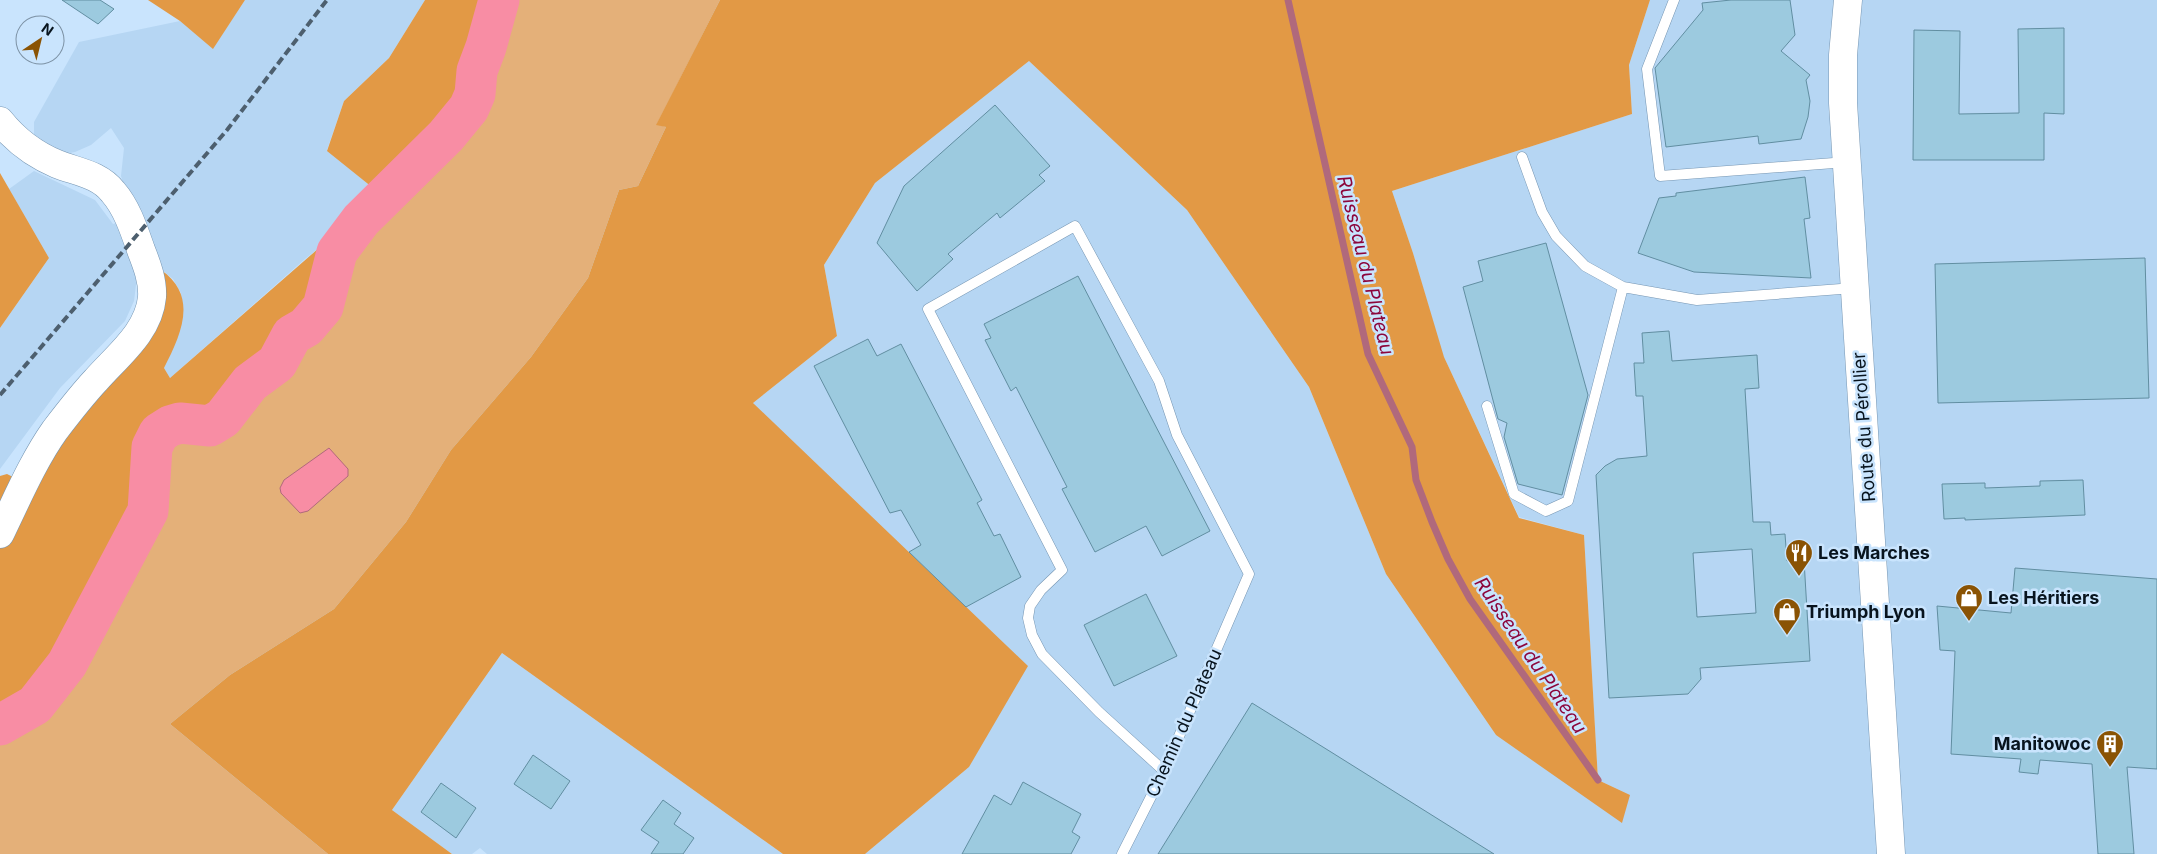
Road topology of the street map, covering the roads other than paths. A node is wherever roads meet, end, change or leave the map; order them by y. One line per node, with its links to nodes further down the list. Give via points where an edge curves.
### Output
1 (1674, 0): 5 (lane, via 1646,69 1660,176)
2 (1848, 0): 5 (main road, Route du Pérollier, via 1843,65)
3 (0, 121): 9 (main road, via 36,154 91,175 113,191 137,236 152,289 145,322 54,432)
4 (1522, 157): 6 (lane, via 1542,212 1556,236 1585,266)
5 (1847, 162): 7 (main road, Route du Pérollier)
6 (1622, 287): 7 (lane, via 1697,300); 8 (lane, via 1568,501 1546,511 1514,494)
7 (1855, 288): 12 (main road, Route du Pérollier)
8 (1487, 406)
9 (0, 534)
10 (1164, 771): 10 (lane, Chemin du Plateau, via 1042,654 1032,635 1028,618 1030,606 1062,570 928,309 1075,226 1159,381 1177,435 1249,574); 11 (lane, Chemin du Plateau)
11 (1122, 854)
12 (1891, 854)

